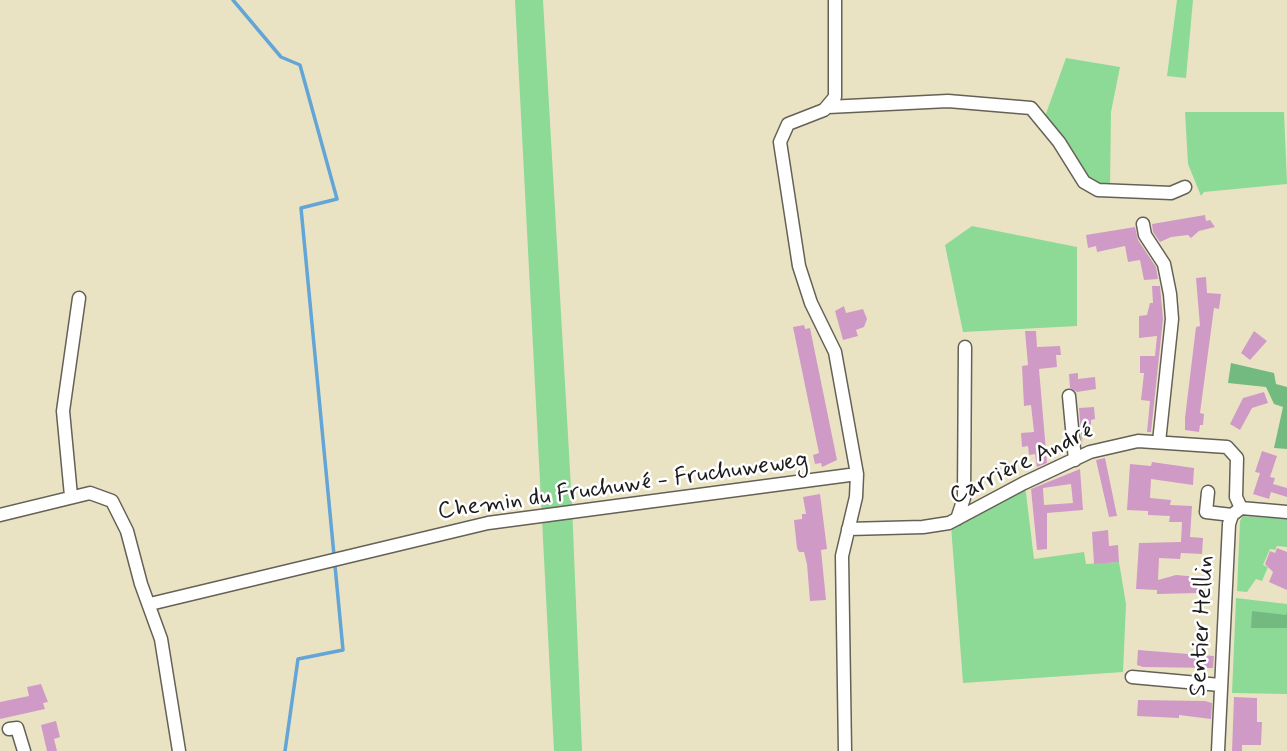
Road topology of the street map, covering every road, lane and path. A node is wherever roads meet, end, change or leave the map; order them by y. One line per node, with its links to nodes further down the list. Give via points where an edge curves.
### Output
1 (835, 0): 2 (street, via 837,84)
2 (828, 107): 3 (street, via 948,101 1031,108 1084,182 1098,190 1171,192); 10 (street, via 789,124 782,132 780,147 799,266 835,352)
3 (1185, 187)
4 (1143, 224): 8 (street, via 1166,270 1171,303)
5 (79, 298): 12 (street, via 63,411)
6 (965, 347): 16 (street, via 964,498)
7 (1069, 396): 9 (street)
8 (1159, 442): 9 (street, Carrière André, via 1120,443); 13 (street, Carrière André, via 1224,446 1234,451)
9 (1075, 460): 16 (street, Carrière André)
10 (857, 474): 17 (street); 18 (street, Chemin du Fruchuwé - Fruchuweweg, via 488,523)
11 (1208, 492): 13 (street, via 1206,512)
12 (71, 496): 15 (street); 18 (street, via 90,493 113,501)
13 (1236, 511): 14 (street); 20 (street, Sentier Hellin, via 1222,573)
14 (1287, 512)
15 (0, 515)
16 (957, 519): 17 (street, Carrière André, via 931,527)
17 (848, 529): 24 (street, via 842,556)
18 (150, 604): 23 (street, via 167,663)
19 (1132, 677): 20 (street)
20 (1220, 685): 25 (street, Sentier Hellin)
21 (9, 729): 22 (street, via 17,728)
22 (24, 751)
23 (179, 751)
24 (845, 751)
25 (1218, 751)

